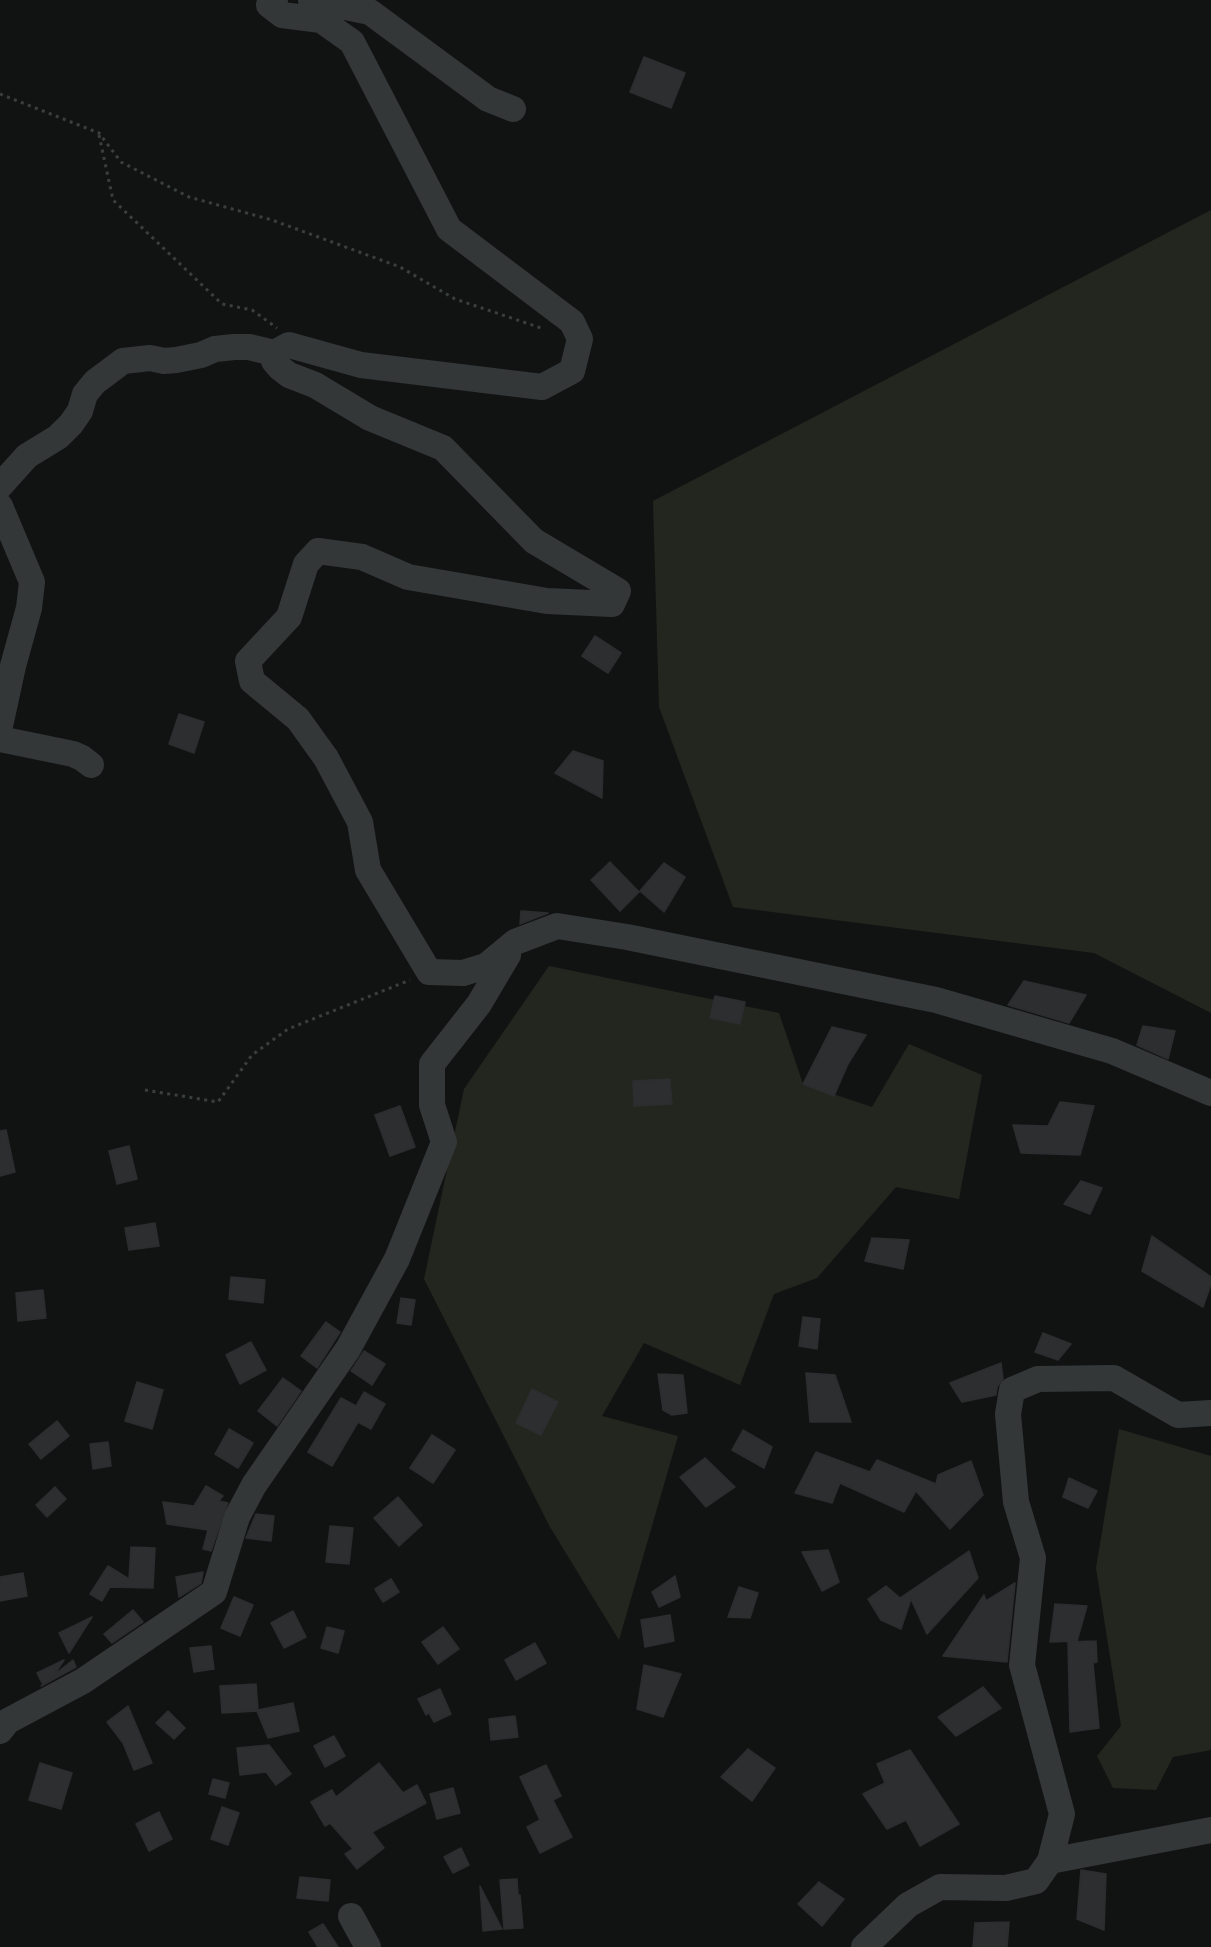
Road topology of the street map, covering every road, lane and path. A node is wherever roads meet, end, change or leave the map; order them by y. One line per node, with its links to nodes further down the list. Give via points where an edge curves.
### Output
1 (275, 0): 7 (street, via 270,5 282,15 321,20 352,42 449,229 572,322)
2 (311, 0): 4 (street, via 370,12 488,99)
3 (0, 94): 5 (path)
4 (513, 109)
5 (99, 133): 6 (path, via 113,200 222,304 252,310 274,327); 7 (path, via 121,162 189,197 272,220 400,267 455,299)
6 (285, 330)
7 (580, 339): 8 (street, via 572,371 543,387 361,365 289,345)
8 (274, 353): 9 (street, via 234,346 176,360 123,361 85,394 71,424 27,456); 15 (street, via 274,361 289,375 315,385 370,418 443,448 534,541 618,591 612,604 547,601 408,577 362,557 318,551 306,564 289,617 248,661 252,681 298,719 326,758 360,822 368,870)
9 (0, 486)
10 (0, 506): 11 (street, via 32,582)
11 (0, 726)
12 (0, 739): 13 (street, via 73,754)
13 (91, 765)
14 (515, 942): 15 (street, via 486,966 463,973); 17 (street, via 557,926 936,1000 1112,1051); 19 (street, via 479,1004 432,1065 432,1105 444,1142 397,1259 348,1349 254,1485 237,1517 214,1592 83,1681 8,1721)
15 (429, 972): 16 (path, via 288,1029 252,1055 218,1101)
16 (145, 1090)
17 (1211, 1093)
18 (1211, 1413): 21 (street, via 1178,1415 1114,1378 1038,1379 1012,1390 1008,1414 1016,1502 1033,1558 1022,1665 1062,1814)
19 (0, 1731)
20 (1211, 1830): 21 (street)
21 (1050, 1861): 24 (street, via 1036,1881 1006,1888 940,1887 908,1905)
22 (351, 1916): 23 (street)
23 (368, 1947)
24 (864, 1947)

